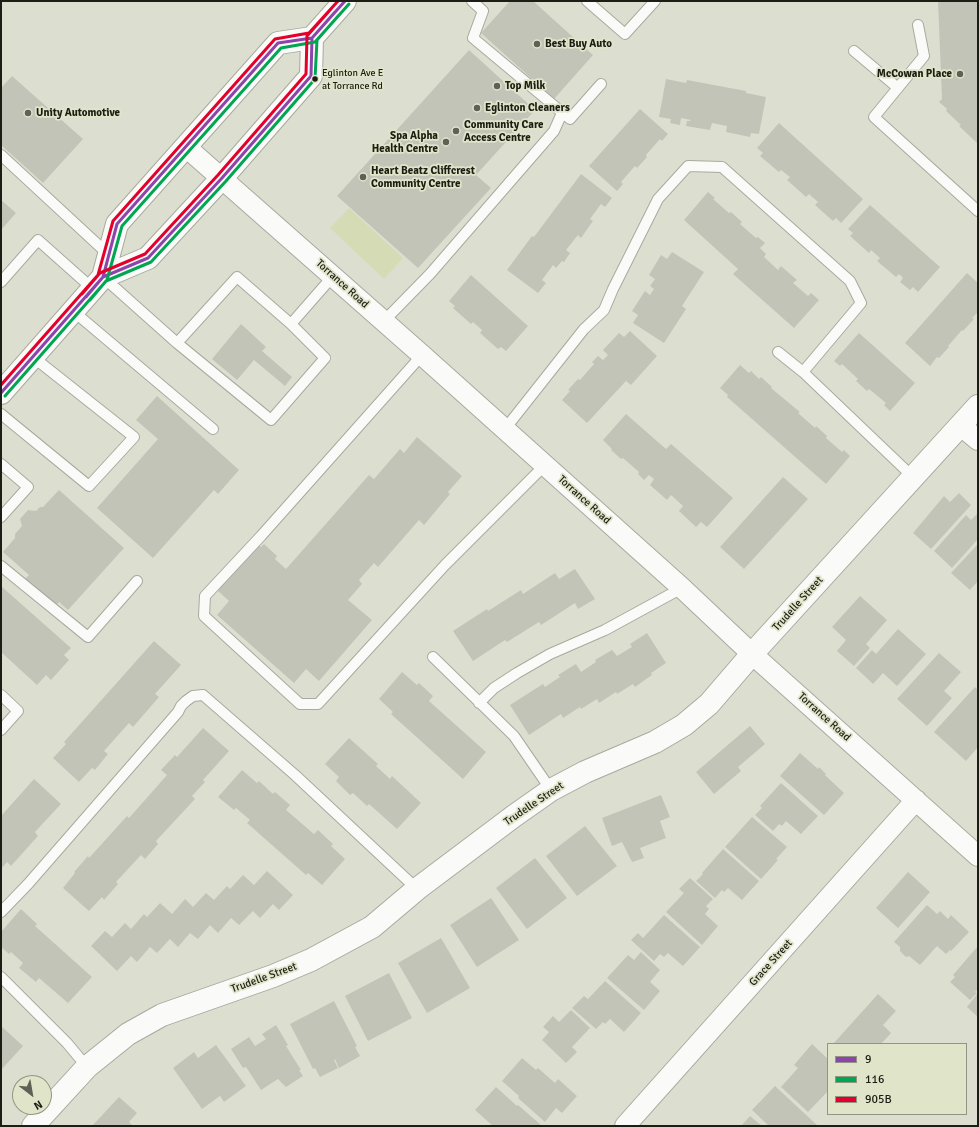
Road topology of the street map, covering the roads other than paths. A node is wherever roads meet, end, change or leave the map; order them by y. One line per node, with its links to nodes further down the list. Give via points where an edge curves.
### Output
1 (345, 1): 6 (street)
2 (472, 1): 10 (lane, via 483,11 474,38)
3 (587, 1): 4 (lane, via 625,34)
4 (655, 1)
5 (918, 25): 9 (lane, via 924,56)
6 (312, 38): 11 (street, via 278,43); 13 (street, via 311,76)
7 (854, 51): 9 (lane)
8 (601, 84): 10 (lane, via 570,120)
9 (898, 88): 14 (lane, via 874,117)
10 (562, 113): 20 (lane, via 554,131 430,274)
11 (186, 147): 13 (street, Torrance Road); 15 (street, via 117,224)
12 (1, 155): 15 (lane)
13 (222, 178): 16 (street, Torrance Road); 18 (street, via 148,258)
14 (978, 211)
15 (109, 255): 18 (street)
16 (333, 276): 20 (street, Torrance Road); 21 (lane)
17 (1, 282): 18 (lane, via 38,240)
18 (98, 283): 19 (street); 22 (lane)
19 (73, 311): 25 (street); 31 (lane)
20 (384, 321): 24 (street, Torrance Road)
21 (291, 324): 22 (lane, via 237,277); 22 (lane, via 325,358 271,420)
22 (177, 343)
23 (778, 352): 26 (lane)
24 (422, 355): 32 (street, Torrance Road); 35 (lane, via 205,596 204,616 300,704 318,704 445,565)
25 (33, 357): 27 (street); 29 (lane, via 134,437 89,486)
26 (803, 372): 32 (lane, via 861,303 850,281 722,166 688,166 658,199 604,310 584,328); 36 (lane)
27 (1, 393)
28 (978, 406): 30 (street, Trudelle Street)
29 (1, 414)
30 (960, 425): 33 (street); 36 (street, Trudelle Street)
31 (213, 429)
32 (505, 429): 35 (street, Torrance Road)
33 (978, 440)
34 (1, 464): 37 (lane, via 28,487)
35 (545, 465): 40 (street, Torrance Road)
36 (913, 477): 41 (street, Trudelle Street)
37 (1, 517)
38 (1, 566): 39 (lane, via 88,637)
39 (137, 581)
40 (682, 588): 41 (street, Torrance Road); 44 (lane, via 605,630 550,654 494,688)
41 (752, 654): 46 (street, Trudelle Street, via 709,704 684,725 654,742); 47 (street, Torrance Road)
42 (434, 657): 44 (lane)
43 (1, 695): 45 (lane, via 18,711)
44 (479, 703): 46 (lane, via 514,736)
45 (1, 730)
46 (551, 790): 49 (street, Trudelle Street)
47 (916, 800): 48 (street, Torrance Road); 54 (street, Grace Street)
48 (978, 856)
49 (417, 889): 50 (lane, via 295,775 203,695 194,696 181,706); 52 (street, Trudelle Street, via 372,927 311,960 273,976 162,1015 128,1034)
50 (1, 912)
51 (1, 977): 52 (lane)
52 (88, 1067): 53 (street, Trudelle Street)
53 (32, 1126)
54 (625, 1126)

